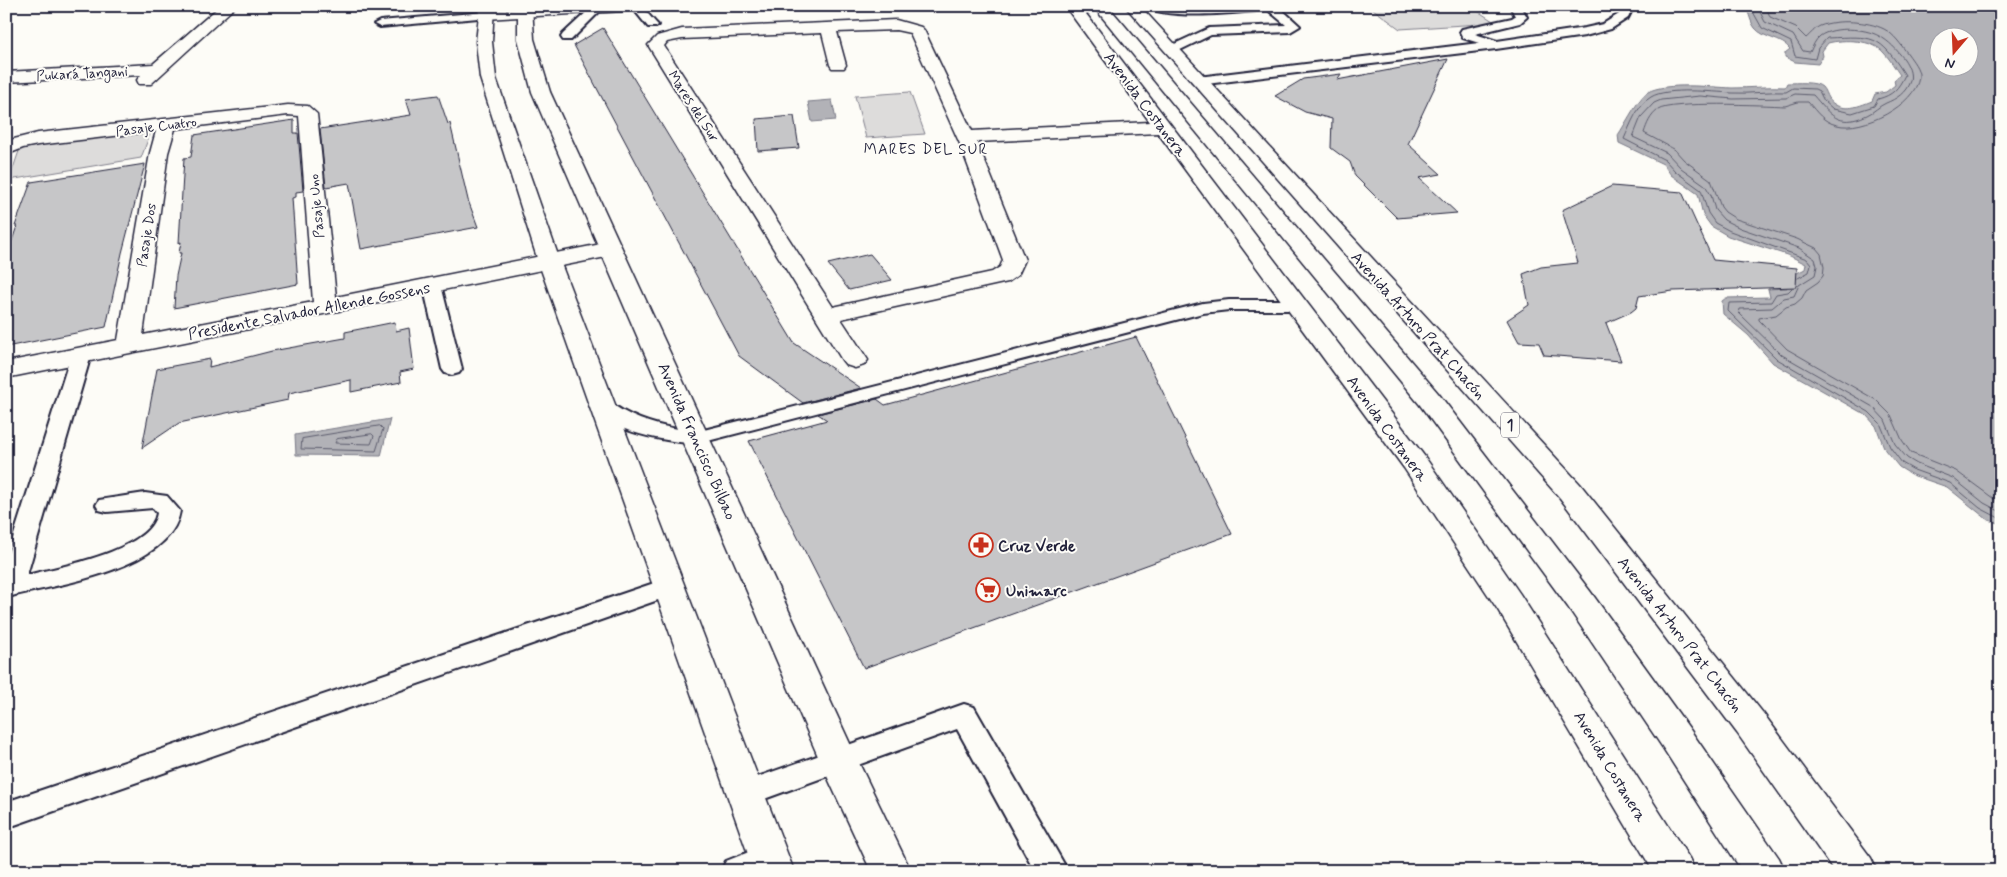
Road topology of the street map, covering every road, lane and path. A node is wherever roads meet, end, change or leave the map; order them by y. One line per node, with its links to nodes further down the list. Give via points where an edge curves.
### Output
1 (229, 6): 21 (street)
2 (1072, 6): 27 (street, Avenida Costanera)
3 (1100, 6): 49 (street, via 1429,399 1579,599)
4 (1132, 6): 19 (street, Avenida Arturo Prat Chacón / 1)
5 (1152, 6): 12 (lane)
6 (1514, 6): 18 (lane, via 1521,17 1516,22 1466,32)
7 (1629, 6): 18 (lane, via 1624,16 1607,27)
8 (639, 7): 10 (street); 14 (lane)
9 (525, 9): 10 (street); 11 (street); 30 (street, Avenida Francisco Bilbao, via 533,70)
10 (595, 10): 17 (lane)
11 (486, 11): 13 (lane); 31 (street, via 483,34 488,78)
12 (1188, 12): 16 (lane); 16 (lane, via 1268,7 1275,9 1294,26)
13 (380, 24)
14 (652, 25)
15 (828, 28): 20 (street); 28 (street, Mares del Sur, via 896,25 916,30); 35 (street, Mares del Sur, via 682,34 662,39 656,45)
16 (1210, 32): 19 (lane)
17 (567, 36)
18 (1496, 45): 23 (lane)
19 (1172, 50): 23 (street, Avenida Arturo Prat Chacón / 1)
20 (838, 65)
21 (158, 68): 22 (street, Pukará Tangani); 24 (street)
22 (6, 77)
23 (1198, 81): 55 (street, Avenida Arturo Prat Chacón / 1, via 1570,491 1750,723)
24 (135, 89)
25 (302, 110): 26 (street, Pasaje Cuatro); 34 (street, Pasaje Uno, via 308,114)
26 (167, 125): 29 (street, Pasaje Cuatro, via 38,139); 36 (street, Pasaje Dos, via 159,153)
27 (1164, 127): 28 (street); 33 (street, Avenida Costanera)
28 (968, 140): 35 (street, Mares del Sur, via 1014,260 1010,270 1000,277)
29 (8, 147)
30 (611, 249): 31 (street, Presidente Salvador Allende Gossens); 42 (street, Avenida Francisco Bilbao)
31 (549, 261): 32 (street, Presidente Salvador Allende Gossens); 41 (street)
32 (432, 285): 34 (street, Presidente Salvador Allende Gossens); 39 (lane)
33 (1296, 305): 42 (lane, via 1242,304 1202,308); 54 (street, Avenida Costanera, via 1460,528)
34 (325, 306): 36 (street, Presidente Salvador Allende Gossens)
35 (828, 315): 38 (street, Mares del Sur)
36 (129, 346): 37 (street, Presidente Salvador Allende Gossens)
37 (81, 355): 40 (street, Presidente Salvador Allende Gossens); 45 (lane)
38 (855, 360)
39 (452, 368)
40 (6, 370)
41 (602, 406): 42 (lane, via 630,424); 44 (street)
42 (696, 438): 46 (street, Avenida Francisco Bilbao)
43 (107, 505): 45 (lane, via 160,501 170,511 166,524 140,548 106,564)
44 (669, 587): 47 (street); 48 (lane)
45 (9, 595)
46 (839, 761): 47 (lane); 52 (street, Avenida Francisco Bilbao); 53 (lane, via 964,715)
47 (745, 794): 50 (street)
48 (6, 815)
49 (1757, 860)
50 (771, 864): 51 (lane)
51 (737, 871)
52 (891, 871)
53 (1052, 871)
54 (1675, 871)
55 (1856, 871)

